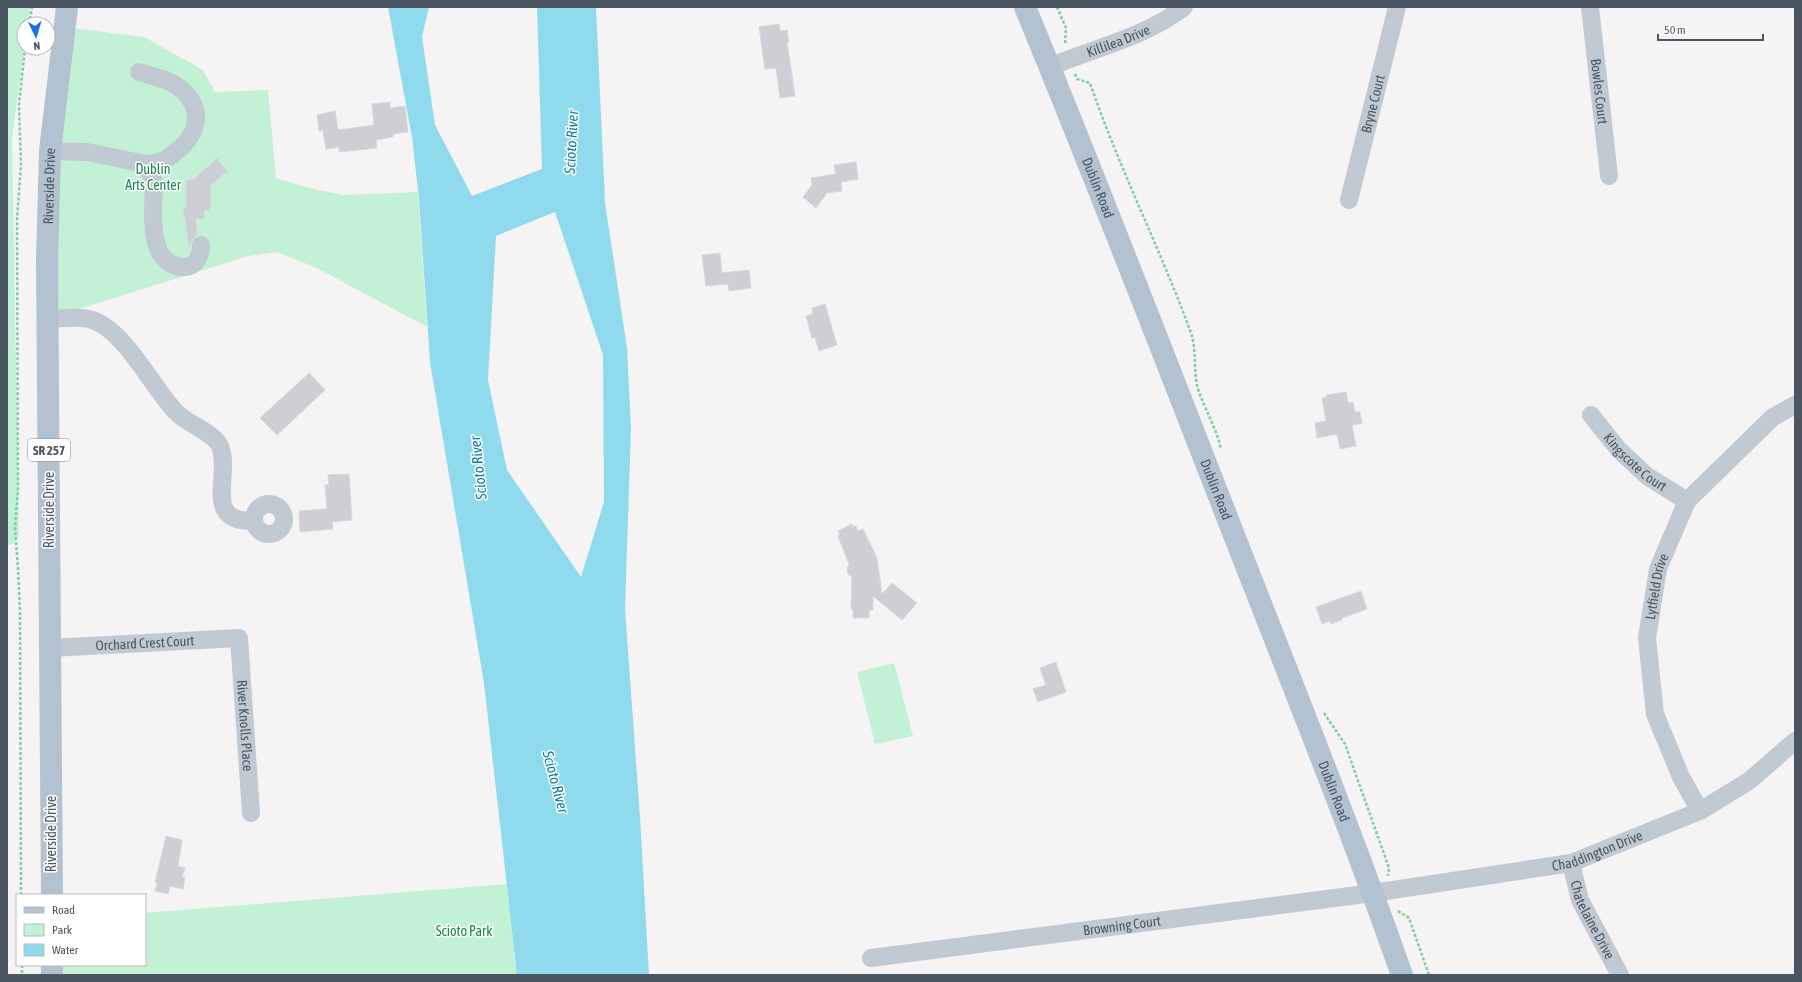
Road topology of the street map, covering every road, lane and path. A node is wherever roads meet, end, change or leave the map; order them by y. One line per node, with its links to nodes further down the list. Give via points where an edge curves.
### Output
1 (67, 7): 11 (main road, Riverside Drive / SR 257)
2 (1025, 7): 9 (main road, Dublin Road)
3 (1057, 7): 8 (path, via 1066,28 1064,41)
4 (1184, 7): 8 (street, Killilea Drive, via 1137,33)
5 (1397, 7): 14 (street, Bryne Court)
6 (1590, 7): 13 (street, Bowles Court)
7 (24, 56): 30 (path, via 19,105 21,164 17,219 18,490 15,528 20,612)
8 (1070, 58): 9 (street, Killilea Drive); 19 (path, via 1077,79 1090,83 1107,133 1191,333 1196,352 1198,389 1216,431)
9 (1050, 67): 29 (main road, Dublin Road)
10 (139, 72): 12 (street, via 162,79 188,95 196,120 189,141 166,160 161,163)
11 (50, 151): 12 (street, via 87,152); 16 (main road, Riverside Drive / SR 257)
12 (141, 163): 15 (street, via 153,178 154,236 164,258 175,266 189,266 199,258)
13 (1609, 176)
14 (1349, 200)
15 (201, 245)
16 (46, 319): 21 (street, via 89,318 103,324 120,339 184,420 212,437 219,446 222,457 222,501 230,518); 23 (main road, Riverside Drive / SR 257)
17 (1795, 405): 20 (street, Lytfield Drive, via 1773,417)
18 (1591, 415): 20 (street, Kingscote Court, via 1619,450 1647,476)
19 (1222, 456)
20 (1687, 502): 26 (street, Lytfield Drive, via 1658,569 1647,638 1655,714 1680,776)
21 (254, 521)
22 (239, 638): 23 (street, Orchard Crest Court); 27 (street, River Knolls Place)
23 (51, 648): 31 (main road, Riverside Drive / SR 257)
24 (1322, 710): 29 (path, via 1346,744 1389,868)
25 (1795, 741): 26 (street, Chaddington Drive, via 1749,781)
26 (1700, 812): 28 (street, Chaddington Drive)
27 (251, 813)
28 (1570, 863): 29 (street, Chaddington Drive); 35 (street, Chatelaine Drive, via 1580,900)
29 (1381, 891): 32 (street, Browning Court); 33 (main road, Dublin Road); 34 (path, via 1396,910 1408,918)
30 (21, 894)
31 (52, 894)
32 (871, 958)
33 (1402, 975)
34 (1428, 975)
35 (1620, 975)

